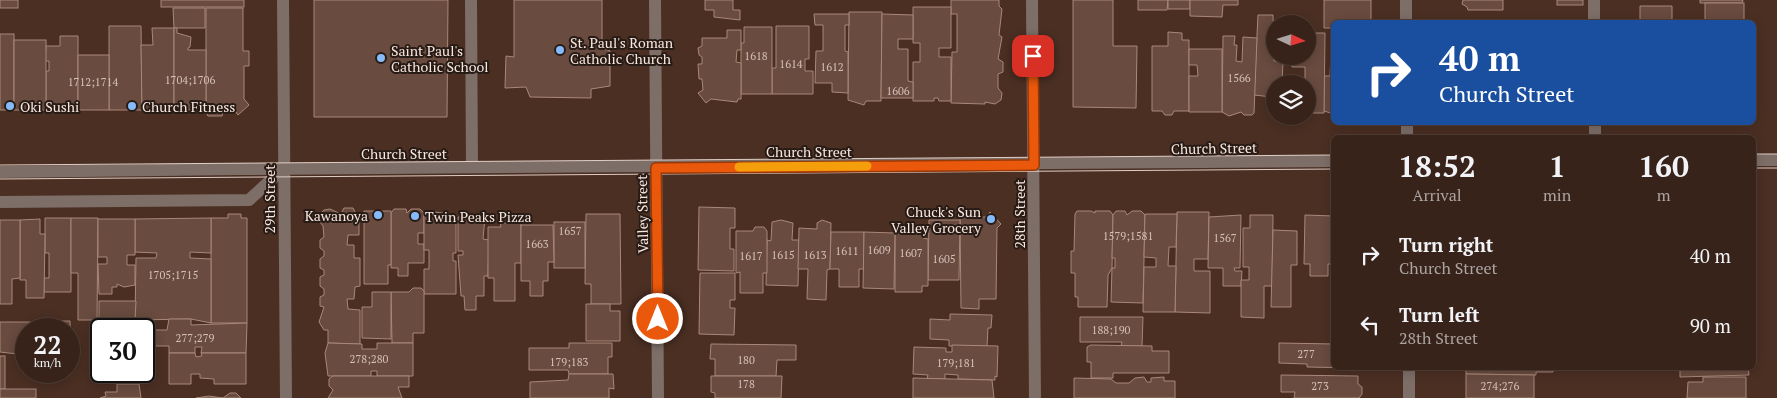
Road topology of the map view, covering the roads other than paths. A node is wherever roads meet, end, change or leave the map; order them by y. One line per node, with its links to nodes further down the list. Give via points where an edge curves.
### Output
1 (283, 0): 14 (street, 29th Street)
2 (471, 0): 13 (street)
3 (655, 0): 15 (street, Valley Street)
4 (1032, 0): 12 (street, 28th Street)
5 (1406, 0): 7 (street)
6 (1594, 0): 8 (street)
7 (1406, 20)
8 (1594, 20)
9 (1756, 160): 10 (street)
10 (1777, 160)
11 (1331, 162): 12 (street, Church Street)
12 (1034, 165): 15 (street, Church Street); 21 (street, 28th Street)
13 (472, 167): 14 (street, Church Street); 15 (street, Church Street)
14 (284, 168): 16 (street, Church Street); 17 (street, via 249,200); 19 (street, 29th Street)
15 (656, 168): 20 (street, Valley Street)
16 (0, 172)
17 (0, 202)
18 (1409, 370): 22 (street)
19 (286, 398)
20 (658, 398)
21 (1035, 398)
22 (1409, 398)

